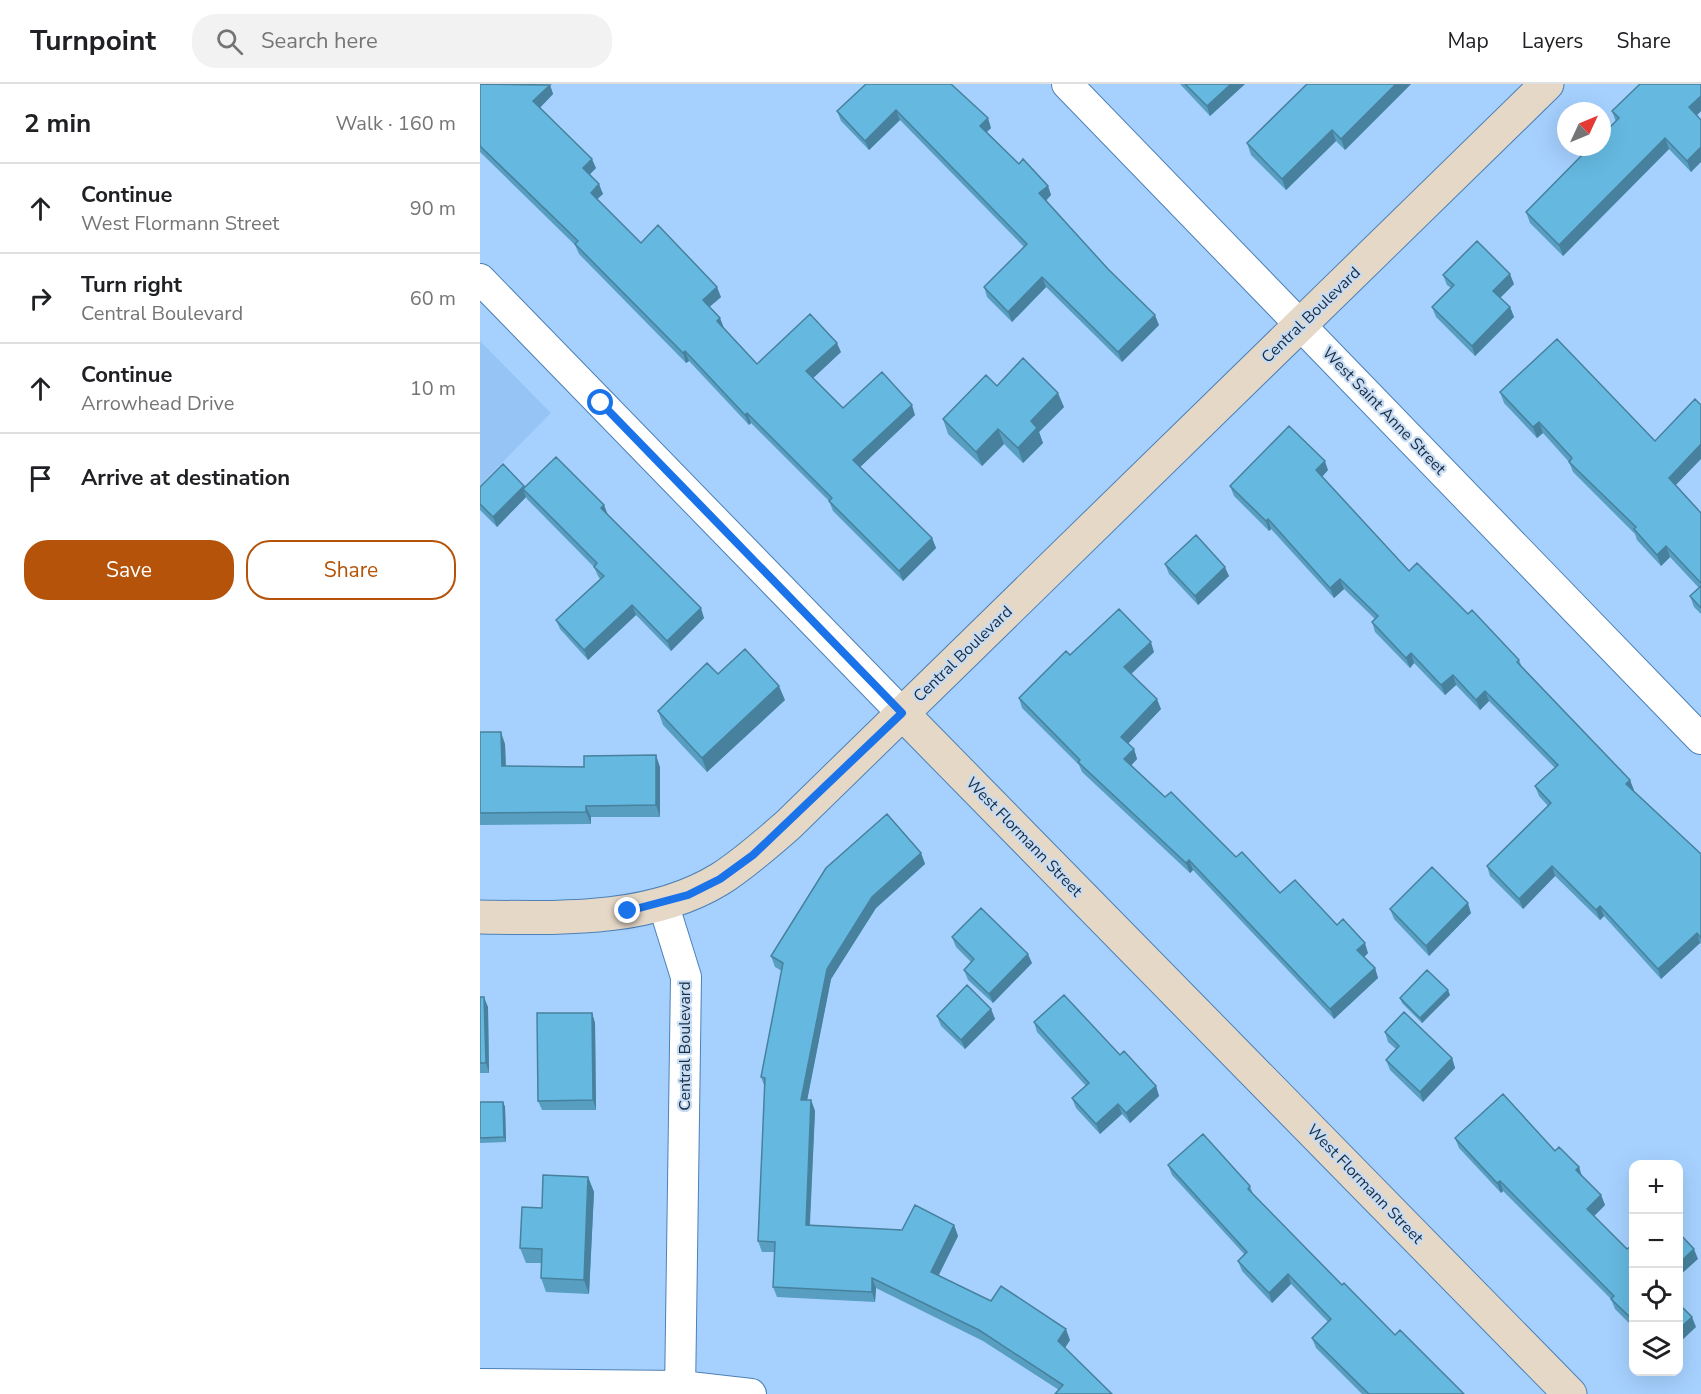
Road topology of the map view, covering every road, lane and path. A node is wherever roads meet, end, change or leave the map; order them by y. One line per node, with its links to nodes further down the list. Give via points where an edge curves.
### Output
1 (1067, 84): 4 (street, West Saint Anne Street)
2 (1547, 84): 4 (street, Central Boulevard)
3 (480, 279): 5 (street, West Flormann Street)
4 (1301, 324): 5 (street, Central Boulevard); 6 (street, West Saint Anne Street)
5 (902, 713): 7 (street, Central Boulevard, via 753,855 720,879); 12 (street, West Flormann Street)
6 (1701, 738)
7 (663, 903): 8 (street, via 586,916); 10 (street, Central Boulevard, via 686,977)
8 (480, 917)
9 (480, 1384): 10 (street)
10 (680, 1390): 11 (street)
11 (751, 1394)
12 (1570, 1394)

